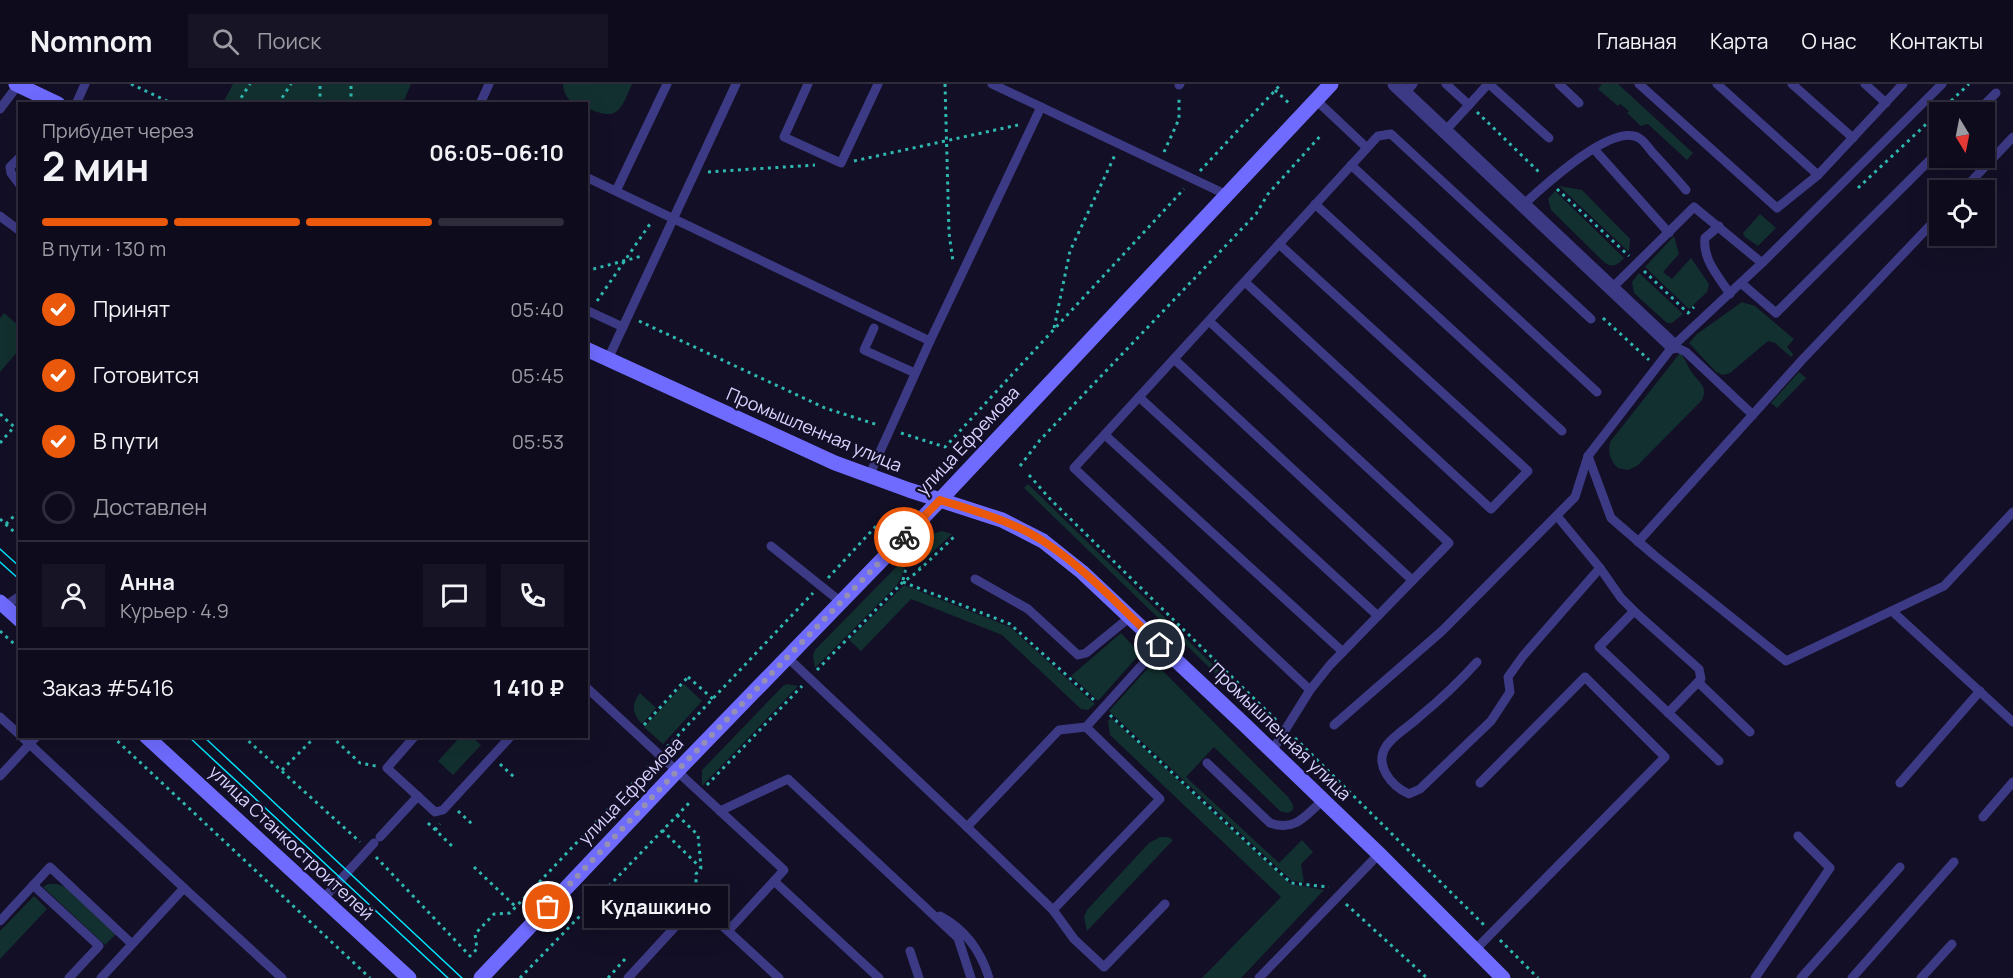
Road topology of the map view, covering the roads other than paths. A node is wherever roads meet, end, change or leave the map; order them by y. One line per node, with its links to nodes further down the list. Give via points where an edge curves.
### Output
1 (17, 84): 22 (street); 30 (lane)
2 (85, 84): 23 (lane)
3 (489, 84): 24 (lane)
4 (666, 84): 45 (lane)
5 (736, 84): 50 (lane)
6 (808, 84): 7 (lane, via 783,137 841,164)
7 (878, 84)
8 (992, 84): 29 (lane)
9 (1331, 84): 21 (street, улица Ефремова)
10 (1446, 84): 28 (lane)
11 (1488, 84): 28 (lane); 33 (lane)
12 (1559, 84): 27 (lane)
13 (1639, 84): 40 (lane, via 1777,208)
14 (1717, 84): 40 (lane)
15 (1792, 84): 34 (lane)
16 (1865, 84): 26 (lane)
17 (1904, 84): 26 (lane)
18 (1940, 85): 56 (lane)
19 (1404, 87): 31 (street)
20 (1996, 93): 25 (lane)
21 (1316, 100): 35 (lane); 46 (street, улица Ефремова)
22 (54, 102)
23 (77, 102)
24 (481, 102)
25 (1987, 102)
26 (1886, 103): 34 (lane)
27 (1579, 104)
28 (1469, 105): 31 (lane)
29 (1041, 107): 46 (lane); 66 (lane)
30 (0, 109)
31 (1445, 131): 48 (street)
32 (2013, 137): 42 (lane)
33 (1549, 138)
34 (1853, 138): 40 (lane)
35 (1367, 148): 39 (lane); 62 (lane, via 1378,136 1391,134)
36 (1594, 149): 44 (lane, via 1613,138 1640,138); 48 (lane, via 1549,181); 54 (lane)
37 (18, 158): 43 (lane, via 10,167)
38 (1929, 161): 58 (lane, via 1776,313)
39 (1351, 165): 47 (lane); 72 (lane)
40 (1818, 175)
41 (588, 178): 45 (lane)
42 (1972, 180)
43 (18, 183)
44 (1686, 190)
45 (616, 191): 50 (lane)
46 (1227, 195): 79 (street, улица Ефремова)
47 (1315, 204): 55 (lane); 75 (lane)
48 (1524, 205): 59 (street)
49 (0, 216): 53 (lane)
50 (673, 219): 64 (lane); 66 (lane)
51 (1719, 226): 54 (lane, via 1694,207); 56 (lane); 60 (lane, via 1705,238 1703,248)
52 (1929, 227): 74 (lane)
53 (18, 230)
54 (1669, 232): 59 (lane)
55 (1279, 244): 57 (lane); 57 (lane, via 1528,471 1491,510)
56 (1762, 263): 58 (lane)
57 (1245, 282): 63 (lane)
58 (1741, 282): 60 (lane)
59 (1611, 288): 67 (street)
60 (1730, 294): 67 (lane)
61 (588, 311): 64 (lane)
62 (1591, 319)
63 (1209, 321): 70 (lane); 86 (lane, via 1449,543)
64 (623, 327): 69 (lane)
65 (874, 328): 71 (lane, via 864,350)
66 (930, 341): 71 (lane)
67 (1673, 346): 74 (lane, via 1686,352); 77 (lane)
68 (588, 350): 69 (street, Промышленная улица)
69 (608, 359): 78 (street, Промышленная улица)
70 (1174, 359): 73 (lane); 86 (lane)
71 (915, 373): 78 (lane)
72 (1597, 392)
73 (1139, 397): 76 (lane); 92 (lane)
74 (1753, 415): 82 (lane)
75 (1562, 431)
76 (1105, 435): 96 (lane); 101 (lane, via 1074,468)
77 (1588, 456): 81 (lane, via 1575,497); 82 (lane, via 1611,519)
78 (869, 476): 79 (street, Промышленная улица)
79 (940, 500): 88 (street, улица Ефремова); 93 (street, Промышленная улица, via 1002,520 1043,541)
80 (2013, 512): 91 (lane, via 1944,586)
81 (1557, 516): 84 (lane); 106 (lane, via 1442,631)
82 (1638, 542): 91 (lane, via 1786,661)
83 (771, 546): 88 (lane)
84 (1600, 568): 90 (lane); 98 (lane, via 1508,677 1510,692 1491,722 1420,789 1409,794 1400,790 1383,768 1387,746)
85 (975, 579): 93 (lane, via 1028,609 1078,654 1086,653)
86 (1412, 580): 92 (lane)
87 (18, 597): 89 (lane)
88 (841, 602): 97 (street, улица Ефремова)
89 (2, 604): 94 (street)
90 (1634, 611): 99 (lane, via 1699,669); 103 (lane, via 1599,647)
91 (1892, 611): 102 (lane)
92 (1378, 616): 96 (lane)
93 (1130, 617): 95 (street, Промышленная улица)
94 (18, 618)
95 (1160, 645): 107 (lane); 116 (street, Промышленная улица)
96 (1343, 652): 101 (lane)
97 (787, 657): 119 (street, улица Ефремова); 128 (lane)
98 (1477, 662)
99 (1698, 682): 103 (lane); 108 (lane)
100 (588, 689): 119 (lane)
101 (1310, 690): 116 (lane)
102 (1980, 691): 105 (lane); 123 (lane)
103 (1668, 713): 117 (lane)
104 (0, 717): 109 (lane)
105 (2013, 722)
106 (1334, 725)
107 (1086, 727): 128 (lane, via 1059,730); 138 (lane, via 1160,799)
108 (1750, 732)
109 (18, 734)
110 (22, 738): 115 (lane)
111 (35, 738): 115 (lane)
112 (148, 738): 136 (street, улица Станкостроителей)
113 (413, 738): 124 (lane, via 387,768)
114 (509, 738): 124 (lane, via 443,810 435,812)
115 (30, 745): 120 (lane); 135 (lane)
116 (1272, 751): 125 (street, Промышленная улица)
117 (1719, 761)
118 (1208, 763): 125 (lane, via 1270,823 1281,827 1292,826)
119 (677, 771): 126 (lane); 150 (street, улица Ефремова)
120 (0, 776)
121 (2013, 782): 127 (lane)
122 (1480, 783): 144 (lane, via 1585,677 1665,757)
123 (1900, 783)
124 (418, 796): 136 (lane)
125 (1323, 800): 130 (street, Промышленная улица)
126 (720, 811): 133 (lane, via 784,870); 139 (lane, via 788,779)
127 (1983, 817)
128 (967, 827): 138 (lane)
129 (1798, 836): 159 (lane, via 1830,868)
130 (1379, 854): 144 (street, Промышленная улица); 157 (lane)
131 (1954, 862): 161 (lane)
132 (1900, 867): 160 (lane)
133 (774, 881): 141 (lane); 153 (lane)
134 (33, 885): 140 (lane); 142 (lane, via 50,867); 146 (lane, via 99,946)
135 (184, 888): 142 (lane); 148 (lane)
136 (323, 898): 149 (street, улица Станкостроителей)
137 (1165, 904): 138 (lane, via 1104,967 1074,939)
138 (1053, 910)
139 (929, 911): 155 (lane, via 958,938); 156 (lane, via 950,921 978,949)
140 (0, 921)
141 (728, 931): 151 (lane, via 697,903); 152 (lane)
142 (132, 944): 147 (lane)
143 (1952, 944): 162 (lane)
144 (1475, 950): 158 (street, Промышленная улица)
145 (910, 951): 154 (lane)
146 (69, 978)
147 (101, 978)
148 (282, 978)
149 (409, 978)
150 (481, 978)
151 (628, 978)
152 (779, 978)
153 (879, 978)
154 (919, 978)
155 (971, 978)
156 (989, 978)
157 (1259, 978)
158 (1503, 978)
159 (1755, 978)
160 (1801, 978)
161 (1852, 978)
162 (1921, 978)

